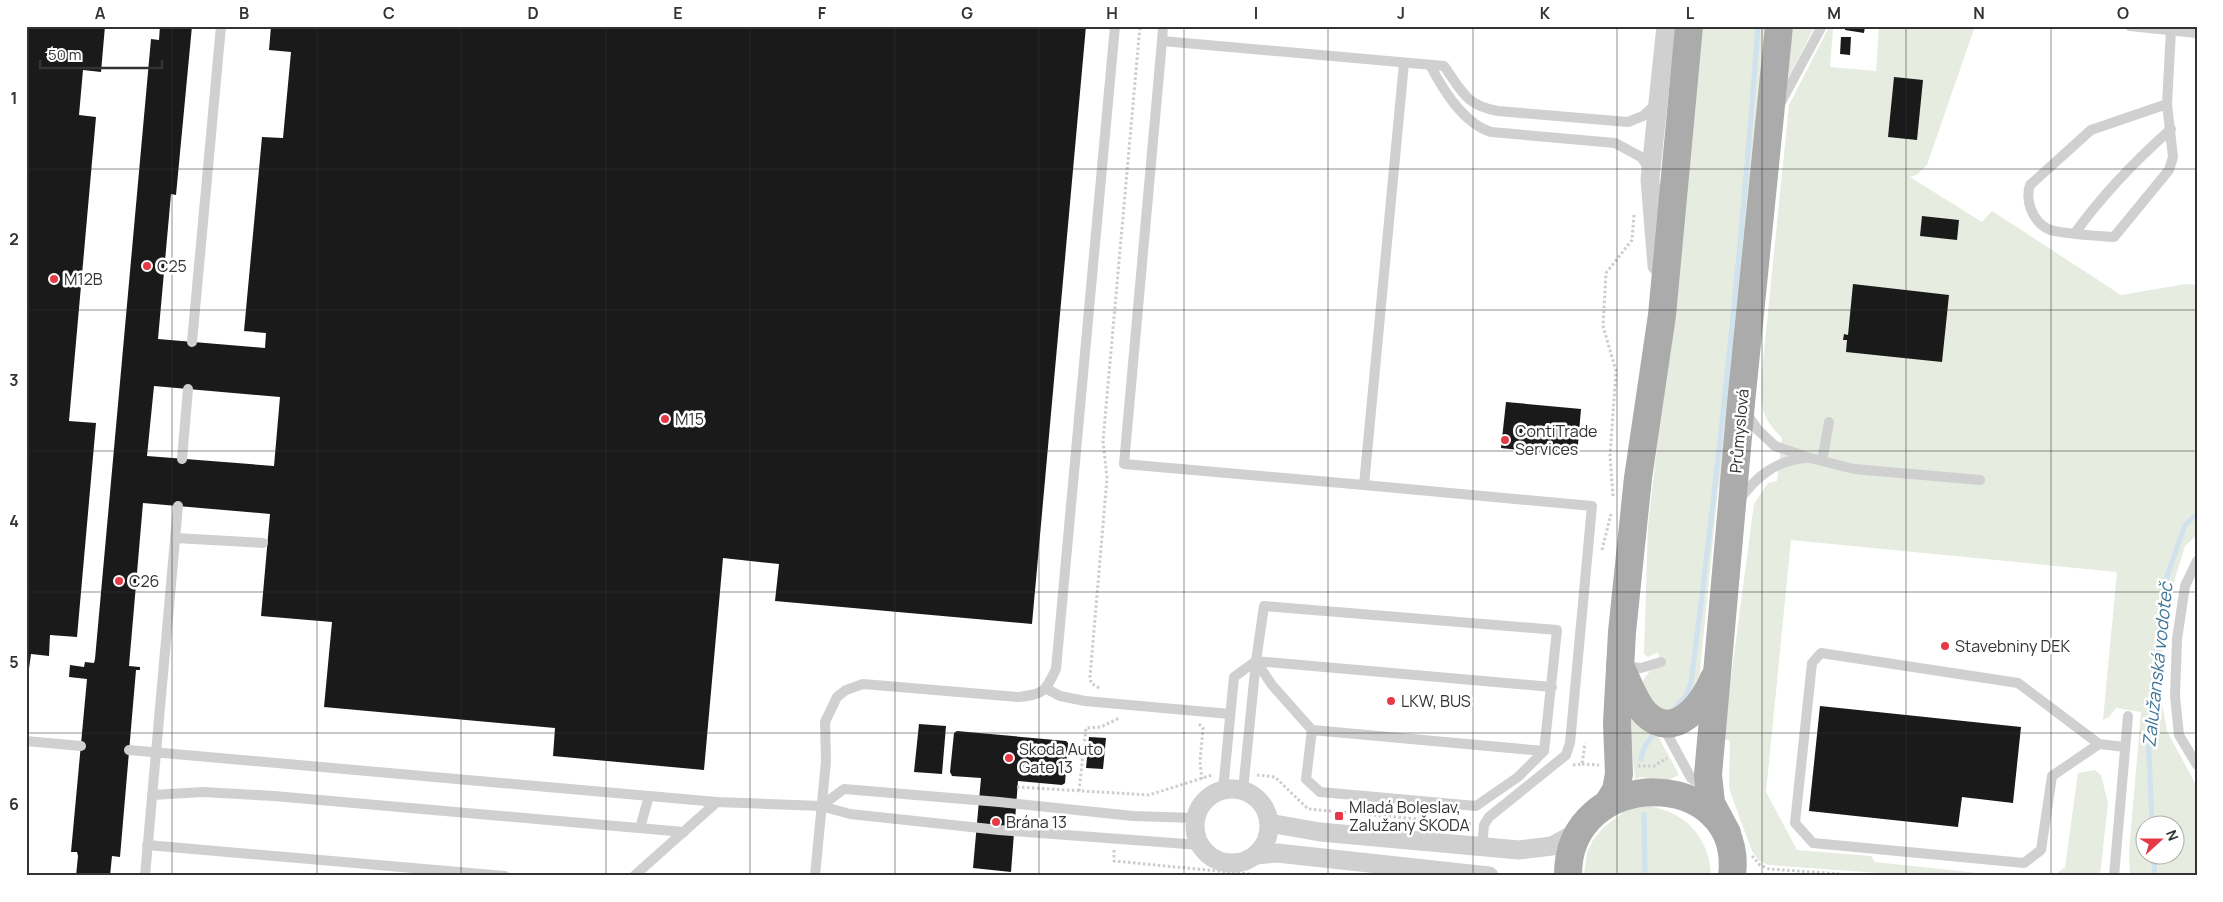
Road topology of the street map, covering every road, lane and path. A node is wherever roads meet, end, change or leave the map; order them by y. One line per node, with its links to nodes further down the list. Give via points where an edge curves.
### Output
1 (220, 26): 23 (lane)
2 (1115, 26): 45 (lane, via 1056,669)
3 (1140, 26): 46 (path, via 1103,441 1107,478 1090,677 1091,683 1098,688)
4 (1163, 26): 12 (lane)
5 (1666, 26): 15 (street)
6 (1689, 26): 22 (main road)
7 (1779, 26): 17 (main road, Průmyslová)
8 (1822, 26): 17 (lane)
9 (2130, 26): 10 (lane)
10 (2171, 30): 11 (lane); 16 (lane)
11 (2197, 33)
12 (1162, 41): 13 (lane); 31 (lane, via 1124,464)
13 (1404, 63): 14 (lane); 31 (lane)
14 (1430, 65): 15 (lane, via 1444,66 1467,98 1480,108 1628,122 1643,116); 19 (lane, via 1455,104 1477,128 1615,144 1641,157)
15 (1658, 102): 19 (street)
16 (2167, 104): 18 (lane); 21 (lane, via 2091,130 2030,185 2028,192 2036,220 2048,229)
17 (1770, 122): 25 (main road, Průmyslová)
18 (2171, 129): 21 (lane, via 2135,160); 21 (lane, via 2173,157 2169,170 2114,237)
19 (1651, 171): 22 (street)
20 (1634, 205): 32 (path, via 1632,240 1606,273 1603,326 1616,371 1610,456)
21 (2075, 233)
22 (1662, 315): 43 (main road, via 1638,478)
23 (192, 342)
24 (188, 389): 28 (lane)
25 (1741, 403): 27 (lane, via 1751,422 1775,446); 34 (main road, Průmyslová)
26 (1829, 422): 29 (lane)
27 (1810, 458): 29 (lane); 34 (lane, via 1789,461 1770,469 1751,485)
28 (182, 459)
29 (1822, 461): 30 (lane, via 1854,469)
30 (1980, 480)
31 (1364, 485): 76 (lane, via 1592,506 1570,743 1566,755 1489,817)
32 (1613, 504)
33 (178, 506): 36 (lane)
34 (1732, 509): 42 (main road, Průmyslová)
35 (1611, 513): 38 (path)
36 (175, 538): 37 (lane); 60 (lane)
37 (263, 543)
38 (1602, 551)
39 (2197, 561): 61 (lane, via 2185,586 2177,639 2175,696 2179,735)
40 (1256, 661): 44 (lane); 44 (lane, via 1264,606 1557,630); 48 (lane, via 1234,677); 51 (lane, via 1272,685); 65 (lane)
41 (1661, 662): 43 (lane, via 1641,668)
42 (1717, 664): 43 (main road, via 1714,679 1701,702 1688,716 1669,723 1660,722 1645,713); 67 (main road, Průmyslová)
43 (1620, 665): 72 (main road, via 1617,723 1620,774)
44 (1552, 687): 59 (lane)
45 (1047, 689): 47 (lane, via 1085,702); 73 (lane, via 1019,698 863,684 846,690 837,697 826,722)
46 (1108, 689)
47 (1126, 706): 48 (lane); 68 (path, via 1125,716 1101,727 1086,728)
48 (1230, 714): 64 (lane)
49 (2128, 716): 57 (lane)
50 (1192, 721): 63 (path, via 1203,728)
51 (1312, 730): 59 (lane); 59 (lane, via 1306,779 1320,792 1476,806 1518,776)
52 (1666, 732): 67 (lane, via 1690,778)
53 (1586, 735): 62 (path, via 1582,764)
54 (26, 741): 56 (lane)
55 (2099, 744): 55 (lane, via 2052,776 2040,850 2024,863 1814,843 1795,823 1812,663 1821,653 2018,683); 57 (lane)
56 (81, 746)
57 (2125, 746): 94 (lane)
58 (129, 750): 60 (lane)
59 (1544, 751)
60 (156, 752): 69 (lane); 70 (lane)
61 (2197, 765)
62 (1571, 766)
63 (1202, 778): 64 (path); 68 (path, via 1149,796)
64 (1224, 781): 65 (street); 74 (street, via 1205,800)
65 (1244, 782): 75 (street, via 1261,803); 76 (path, via 1275,777 1308,809)
66 (1017, 787): 68 (path)
67 (1708, 790): 80 (main road, Průmyslová, via 1711,803)
68 (1079, 791)
69 (152, 795): 77 (lane, via 247,794); 81 (lane)
70 (649, 796): 71 (lane); 77 (lane)
71 (717, 802): 73 (lane); 79 (lane)
72 (1608, 803): 78 (main road); 80 (main road, via 1642,791 1673,793 1701,806)
73 (821, 806): 74 (lane, via 844,789 1133,816); 82 (lane, via 850,814 999,830); 89 (lane)
74 (1196, 818): 82 (street, via 1196,837)
75 (1269, 823): 83 (street, via 1320,832); 84 (street, via 1268,835)
76 (1484, 825): 83 (lane)
77 (640, 828): 79 (lane)
78 (1579, 831): 83 (street, via 1562,842 1542,848); 92 (main road, via 1570,854)
79 (684, 832): 88 (lane)
80 (1727, 833): 93 (main road)
81 (147, 845): 86 (lane); 87 (lane)
82 (1200, 845): 84 (street, via 1216,859 1226,862 1236,863)
83 (1482, 847)
84 (1256, 855): 85 (street, via 1276,853)
85 (1402, 866): 90 (street); 91 (street)
86 (145, 876)
87 (504, 876)
88 (634, 876)
89 (815, 876)
90 (1428, 876)
91 (1489, 876)
92 (1568, 876)
93 (1732, 876)
94 (2114, 876)

